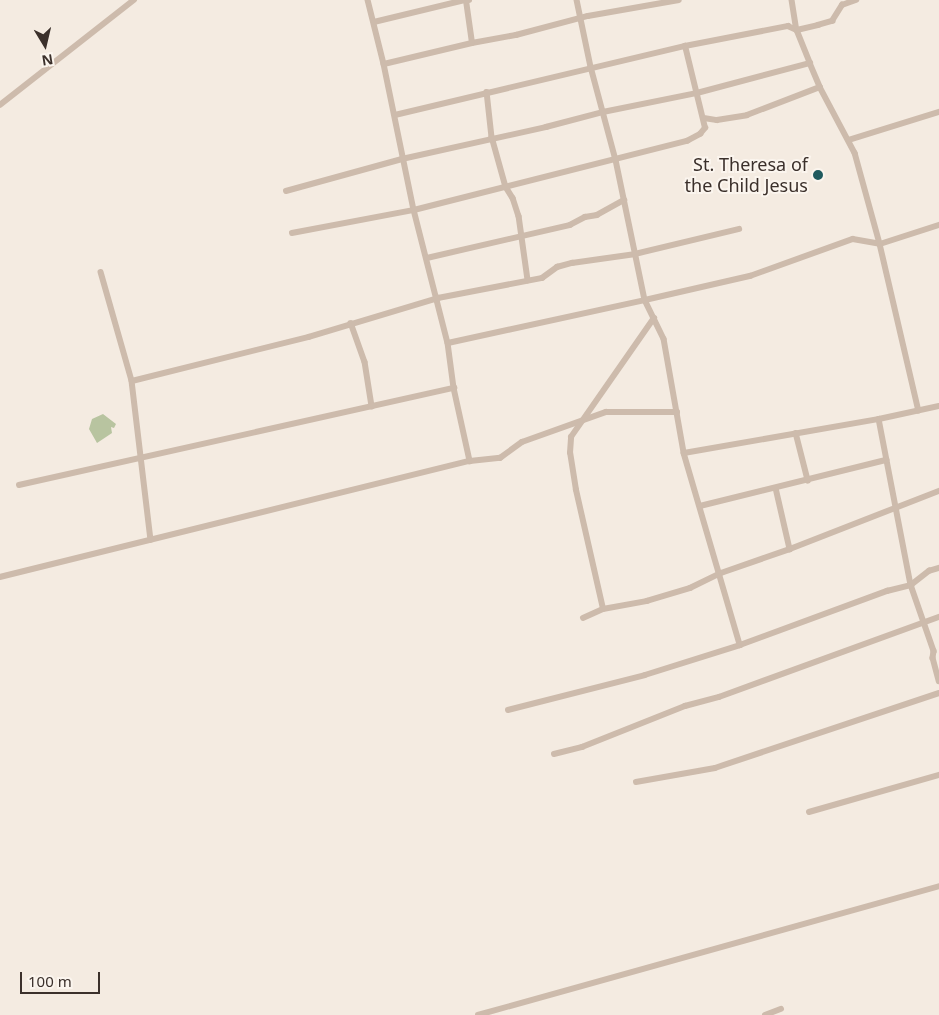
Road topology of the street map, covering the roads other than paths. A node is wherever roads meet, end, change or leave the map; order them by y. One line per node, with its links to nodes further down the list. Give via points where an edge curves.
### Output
1 (134, 0): 19 (street)
2 (368, 0): 9 (street)
3 (467, 0): 9 (street); 11 (street)
4 (577, 0): 8 (street)
5 (679, 0): 8 (street)
6 (792, 0): 10 (street)
7 (856, 0): 10 (street, via 842,5 832,21)
8 (582, 18): 11 (street); 15 (street)
9 (374, 22): 14 (street)
10 (797, 30): 12 (street, via 788,26); 13 (street)
11 (472, 43): 14 (street)
12 (686, 46): 15 (street); 18 (street)
13 (810, 63): 16 (street); 18 (street)
14 (384, 64): 22 (street)
15 (592, 67): 17 (street); 20 (street)
16 (820, 87): 23 (street, via 747,115 717,120); 25 (street)
17 (487, 92): 22 (street); 24 (street)
18 (697, 93): 20 (street); 23 (street)
19 (0, 105)
20 (603, 112): 24 (street); 27 (street)
21 (939, 112): 25 (street)
22 (394, 115): 26 (street)
23 (704, 118): 27 (street, via 700,134 687,141)
24 (492, 137): 26 (street); 28 (street)
25 (848, 140): 36 (street, via 855,153)
26 (402, 159): 29 (street); 31 (street)
27 (616, 160): 28 (street); 30 (street)
28 (506, 188): 31 (street); 35 (street, via 513,198)
29 (286, 192)
30 (624, 200): 35 (street, via 570,225); 37 (street)
31 (414, 210): 34 (street); 38 (street)
32 (939, 225): 36 (street)
33 (739, 229): 37 (street)
34 (292, 234)
35 (522, 235): 38 (street); 40 (street)
36 (880, 244): 42 (street, via 853,239 750,276); 50 (street)
37 (635, 254): 40 (street, via 572,263 557,267 542,278); 42 (street)
38 (427, 258): 41 (street)
39 (101, 272): 46 (street)
40 (528, 280): 41 (street)
41 (438, 298): 44 (street); 45 (street)
42 (645, 300): 43 (street); 45 (street)
43 (654, 318): 51 (street, via 664,339); 52 (street)
44 (351, 323): 46 (street, via 309,337); 48 (street, via 365,362)
45 (448, 343): 47 (street)
46 (132, 381): 56 (street)
47 (454, 388): 48 (street); 58 (street)
48 (372, 406): 56 (street)
49 (939, 406): 50 (street)
50 (920, 411): 53 (street)
51 (677, 412): 52 (street, via 606,412); 55 (street)
52 (585, 417): 58 (street, via 522,442 500,458); 71 (street, via 571,437 570,453)
53 (879, 419): 54 (street); 57 (street)
54 (796, 433): 55 (street); 59 (street)
55 (684, 453): 63 (street)
56 (143, 458): 60 (street); 65 (street)
57 (886, 460): 59 (street); 64 (street)
58 (470, 461): 65 (street)
59 (808, 480): 61 (street)
60 (19, 485)
61 (776, 488): 63 (street); 66 (street)
62 (939, 491): 64 (street)
63 (700, 506): 68 (street)
64 (896, 507): 66 (street); 70 (street)
65 (151, 540): 69 (street)
66 (790, 549): 68 (street)
67 (939, 568): 70 (street, via 929,571)
68 (720, 573): 71 (street, via 690,588 647,601); 75 (street)
69 (0, 577)
70 (911, 585): 74 (street); 75 (street)
71 (603, 609): 73 (street)
72 (939, 617): 74 (street)
73 (583, 618)
74 (925, 622): 76 (street); 79 (street, via 719,697 685,706 582,747)
75 (740, 644): 78 (street, via 645,675)
76 (939, 681)
77 (939, 693): 81 (street, via 715,768)
78 (508, 710)
79 (554, 754)
80 (939, 776): 82 (street)
81 (636, 782)
82 (809, 812)
83 (939, 886): 85 (street)
84 (781, 1009): 86 (street)
85 (478, 1015)
86 (765, 1015)

